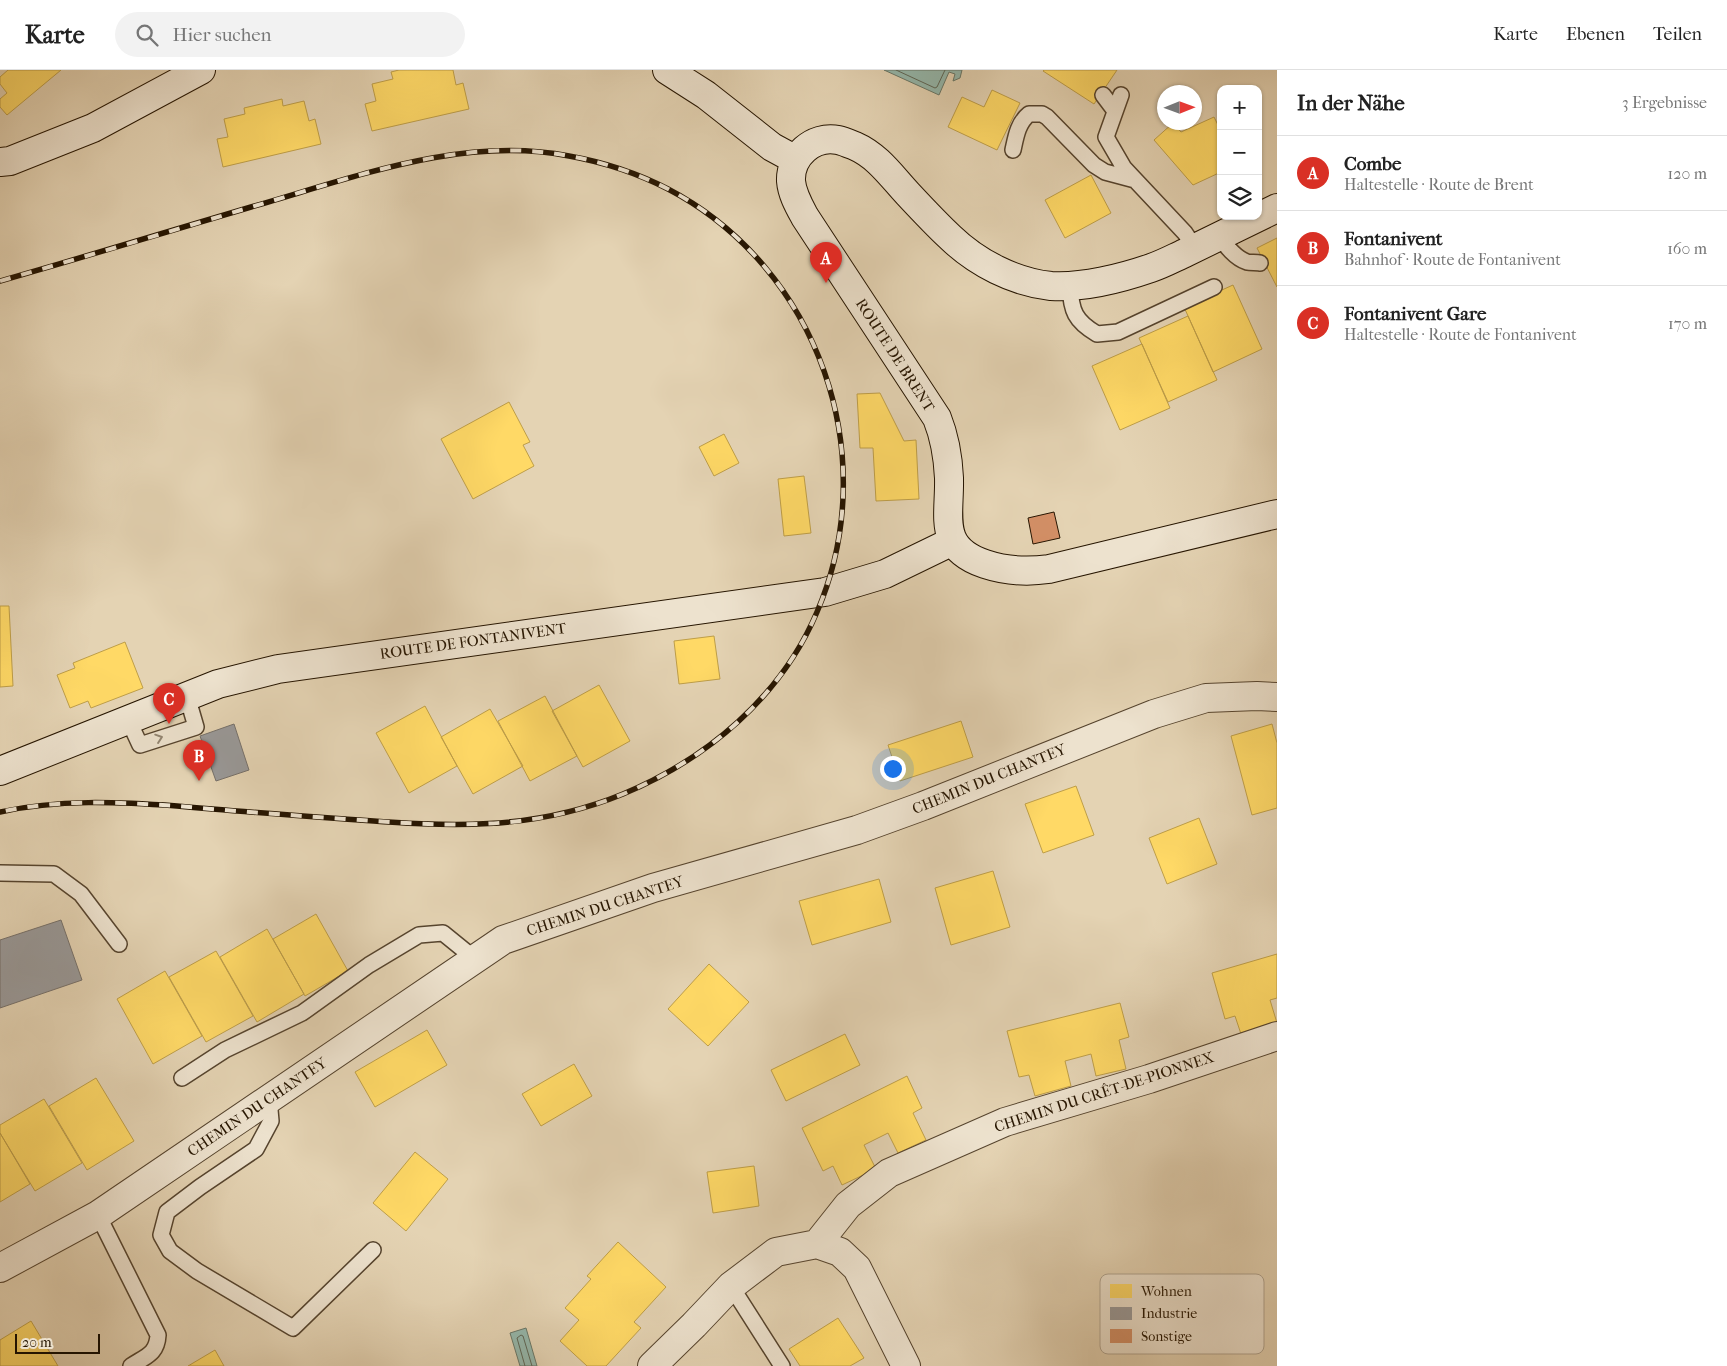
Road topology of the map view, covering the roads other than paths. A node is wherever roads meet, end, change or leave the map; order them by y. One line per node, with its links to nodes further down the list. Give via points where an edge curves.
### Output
1 (201, 70): 8 (street, via 93,128)
2 (667, 70): 7 (street, via 706,95 772,147)
3 (1121, 95): 5 (lane)
4 (1103, 96): 5 (lane)
5 (1115, 111): 9 (lane, via 1106,137)
6 (1013, 150): 9 (lane, via 1023,119 1029,114 1042,114 1054,122 1094,165 1105,172)
7 (796, 160): 13 (street, via 806,147 823,140 838,140 856,147 882,165 931,220 966,252 1023,280 1050,286); 16 (street, ROUTE DE BRENT, via 791,181 805,217 928,402 943,433 949,480 947,514)
8 (0, 162)
9 (1135, 180): 11 (lane, via 1185,233)
10 (1277, 208): 11 (street)
11 (1207, 242): 12 (lane, via 1227,248 1247,262); 13 (street, via 1152,268)
12 (1260, 263)
13 (1070, 286): 14 (lane, via 1073,312 1080,322 1097,334 1118,332)
14 (1214, 287)
15 (1277, 514): 16 (street, via 1034,571 996,567 973,559)
16 (953, 541): 18 (street, ROUTE DE FONTANIVENT, via 885,574 825,592 278,669 225,681)
17 (1277, 697): 21 (street, CHEMIN DU CHANTEY, via 1206,698 1154,714 857,830 644,892 503,940)
18 (0, 770)
19 (0, 873): 20 (lane, via 54,874 81,894)
20 (119, 944)
21 (475, 959): 23 (lane, via 443,933 419,935 369,965 302,1013 226,1050); 24 (street, CHEMIN DU CHANTEY)
22 (1277, 1036): 26 (street, CHEMIN DU CRÊT-DE-PIONNEX, via 1005,1122 889,1173 848,1205)
23 (182, 1078)
24 (269, 1099): 25 (street, CHEMIN DU CHANTEY); 27 (lane, via 271,1121 256,1149 167,1212 161,1235 170,1251 197,1271 293,1328)
25 (98, 1215): 28 (street, CHEMIN DU CHANTEY); 31 (lane, via 158,1335 157,1346 152,1352)
26 (817, 1244): 29 (street, via 776,1252); 33 (street, via 840,1252 856,1268)
27 (373, 1250)
28 (0, 1268)
29 (731, 1286): 30 (street); 32 (lane)
30 (657, 1365)
31 (131, 1366)
32 (782, 1366)
33 (906, 1366)

